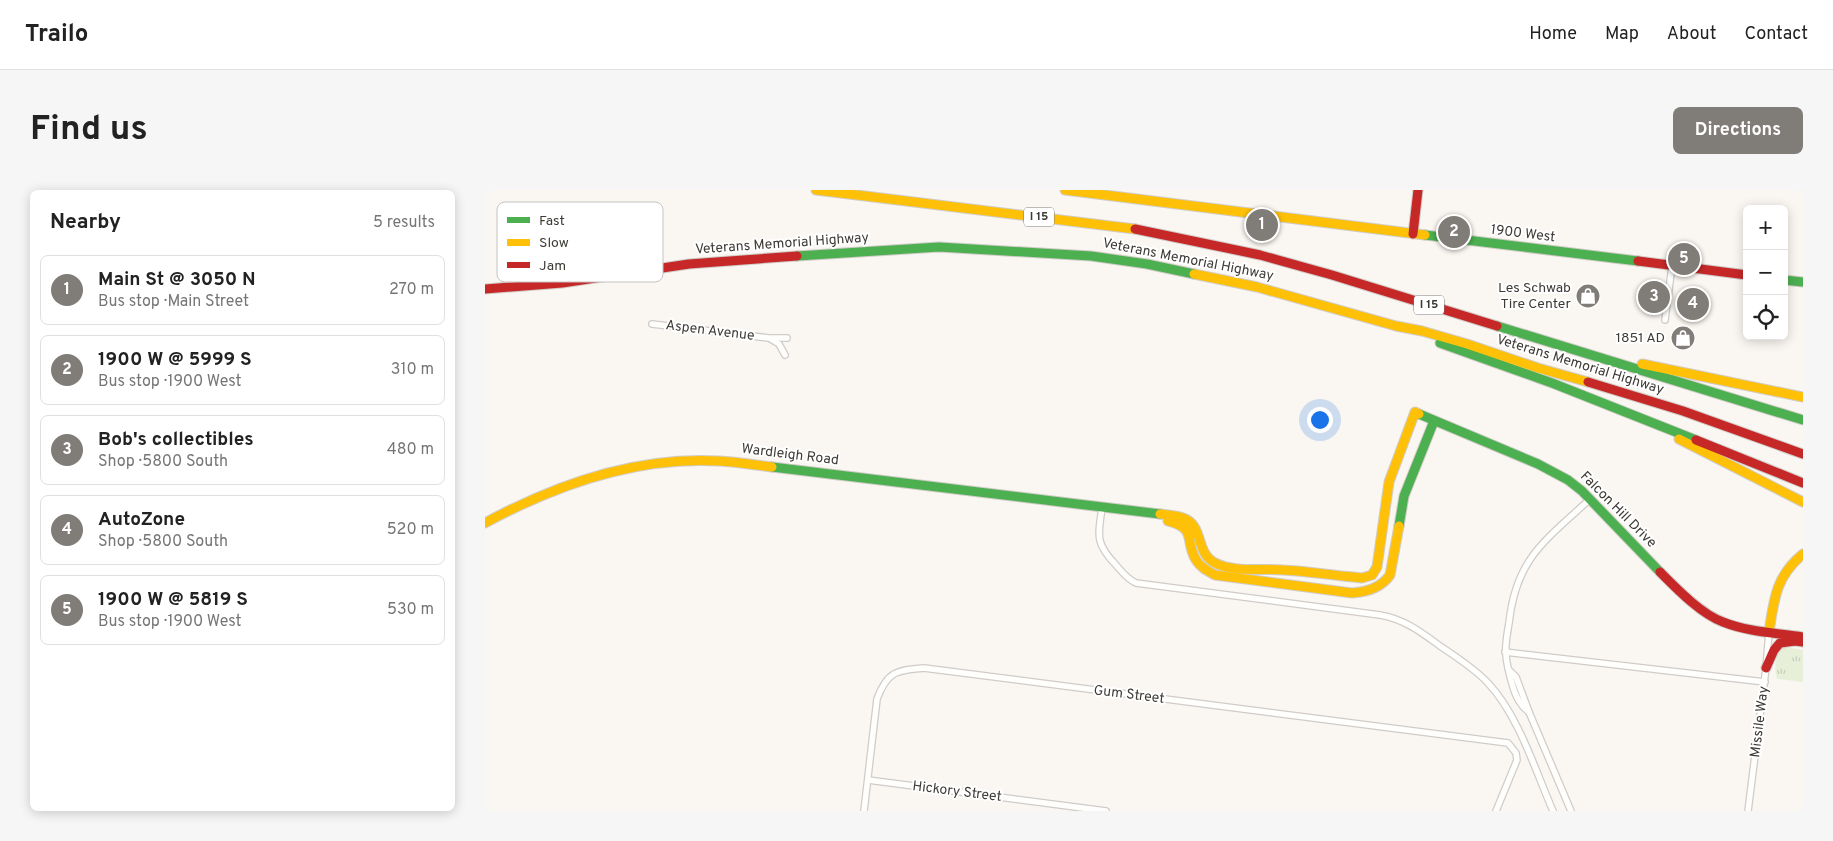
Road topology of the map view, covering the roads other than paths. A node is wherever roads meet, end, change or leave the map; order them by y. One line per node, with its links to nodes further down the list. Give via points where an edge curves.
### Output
1 (815, 190): 18 (main road, Veterans Memorial Highway / I 15, via 1144,230 1260,255 1332,275)
2 (1065, 190): 4 (main road, 1900 West)
3 (1418, 190): 4 (main road)
4 (1413, 234): 5 (main road, 1900 West)
5 (1672, 266): 7 (main road, 1900 West); 12 (street)
6 (663, 268): 14 (main road, Veterans Memorial Highway / I 15, via 939,247 1091,256 1257,287)
7 (1743, 275)
8 (1788, 280): 10 (main road)
9 (569, 282): 11 (main road, Veterans Memorial Highway / I 15)
10 (1803, 282)
11 (485, 289)
12 (1665, 320)
13 (652, 324): 15 (street, Aspen Avenue)
14 (1396, 326): 20 (main road); 23 (main road, Veterans Memorial Highway / I 15, via 1624,392)
15 (769, 338): 16 (street, Aspen Avenue); 17 (street, Aspen Avenue, via 779,344)
16 (787, 338)
17 (785, 355)
18 (1598, 357): 19 (main road); 21 (main road, Veterans Memorial Highway / I 15)
19 (1803, 397)
20 (1642, 419): 24 (main road); 26 (main road)
21 (1803, 420)
22 (1434, 421): 25 (main road, Falcon Hill Drive, via 1538,464 1568,480); 27 (main road, via 1404,496 1390,575 1381,585 1367,591 1352,593 1215,575 1197,562 1190,534 1180,523 1123,515); 27 (main road, Falcon Hill Drive, via 1412,411 1389,482 1377,567 1366,578 1220,565 1204,554 1197,529 1188,519)
23 (1803, 454)
24 (1803, 483)
25 (1589, 499): 30 (main road, Falcon Hill Drive, via 1705,613 1722,622); 33 (street, via 1545,541 1525,566 1513,596)
26 (1803, 502)
27 (1102, 508): 28 (main road, Wardleigh Road, via 735,462 687,460 631,466 584,478 541,494); 40 (street, via 1101,546 1136,584 1386,616 1417,629 1474,670 1500,697 1514,720)
28 (485, 523)
29 (1803, 554): 30 (main road, via 1781,576)
30 (1769, 632): 31 (main road, Falcon Hill Drive); 34 (street, Missile Way)
31 (1803, 637)
32 (1803, 642): 34 (main road, via 1780,643)
33 (1505, 652): 35 (street); 41 (street, via 1509,677 1518,700 1529,712)
34 (1766, 668): 35 (street, Missile Way)
35 (1765, 682): 42 (street, Missile Way)
36 (868, 780): 37 (street, Gum Street); 38 (street, Hickory Street); 39 (street, Gum Street, via 877,699 883,682 897,672 923,668 1508,742 1517,760)
37 (864, 811)
38 (1107, 811)
39 (1496, 811)
40 (1553, 811)
41 (1571, 811)
42 (1748, 811)

